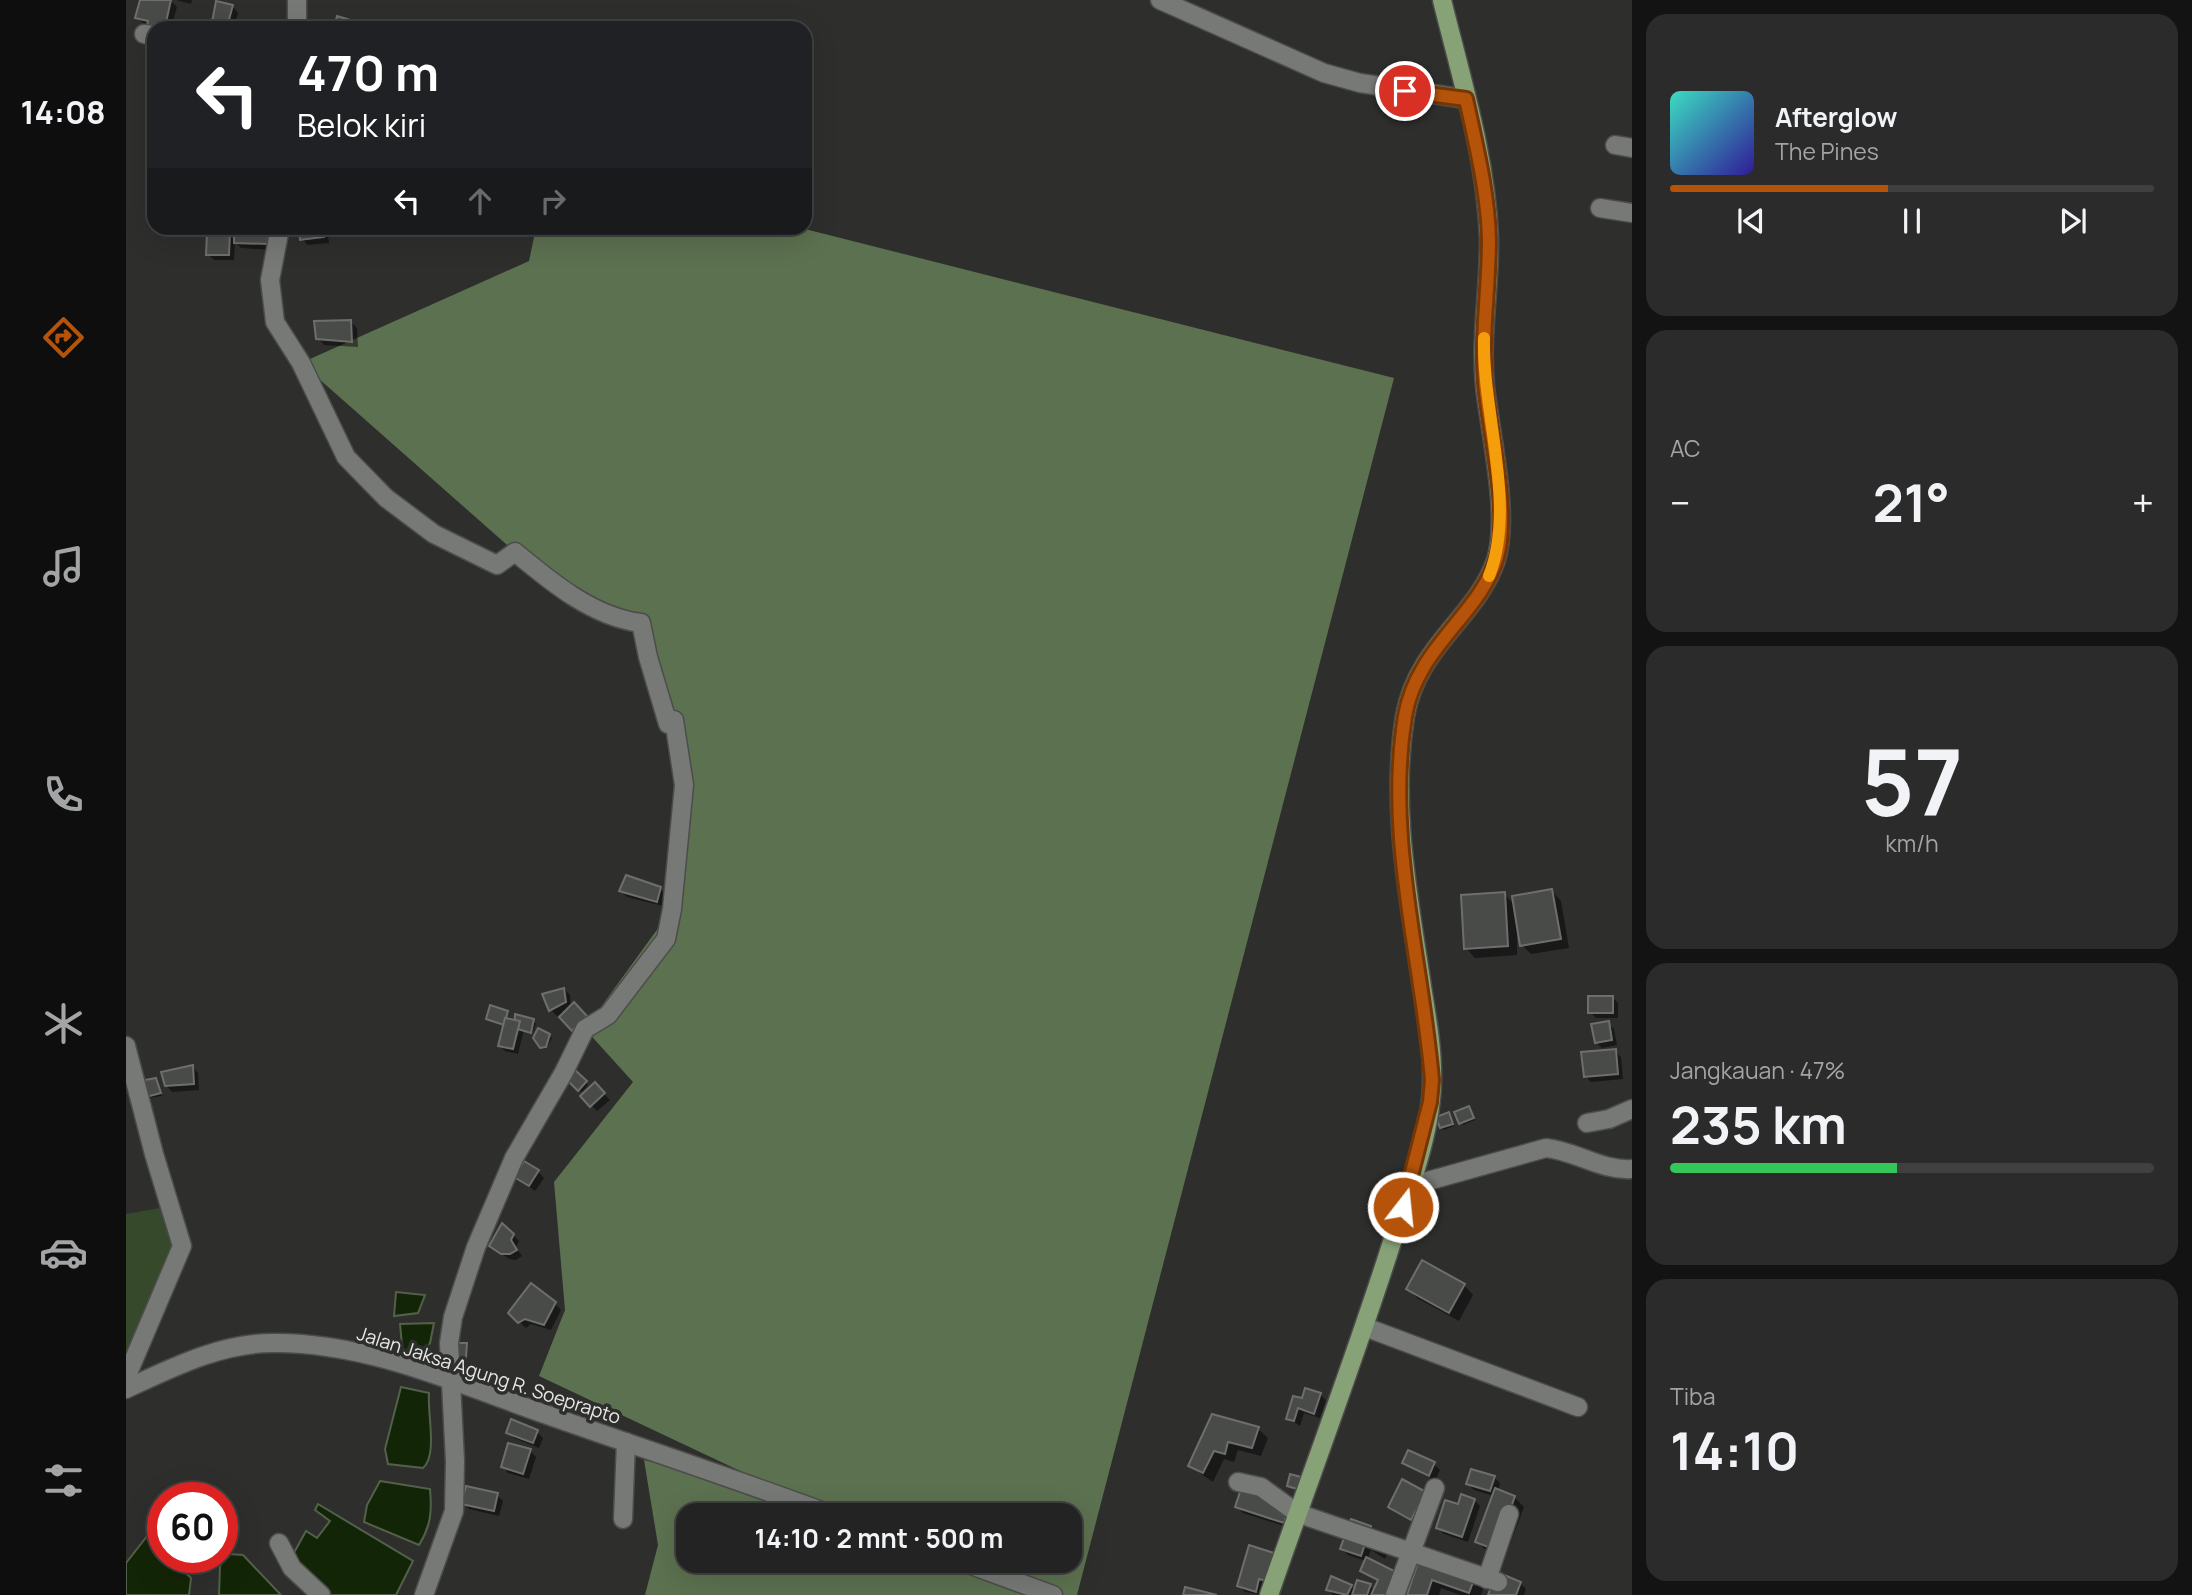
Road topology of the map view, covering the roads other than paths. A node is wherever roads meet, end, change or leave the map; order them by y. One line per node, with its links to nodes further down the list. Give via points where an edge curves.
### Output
1 (297, 0): 4 (street)
2 (1160, 0): 5 (street, via 1324,73)
3 (1443, 0): 5 (main road)
4 (297, 21)
5 (1466, 99): 13 (main road, via 1488,221 1484,369 1500,530 1497,557 1487,582 1430,654 1405,717 1401,839 1432,1080)
6 (1600, 208): 7 (street)
7 (1632, 213)
8 (279, 235): 16 (street, via 270,280 275,322 301,363 345,457 386,498 434,534 497,565 515,552 555,586 618,620 641,623 668,724 674,720 684,786 666,939 608,1015 585,1029 514,1158 476,1247 453,1317)
9 (126, 1045): 15 (street, via 182,1246)
10 (1632, 1109): 11 (street)
11 (1587, 1123)
12 (1632, 1169): 13 (street, via 1609,1169 1564,1150 1546,1148)
13 (1410, 1186): 14 (main road)
14 (1365, 1327): 18 (street); 23 (main road)
15 (126, 1378)
16 (449, 1380): 17 (street, Jalan Jaksa Agung R. Soeprapto, via 352,1350 274,1343 209,1354); 19 (street, Jalan Jaksa Agung R. Soeprapto); 30 (street, via 454,1511)
17 (126, 1390)
18 (1578, 1407)
19 (626, 1442): 22 (street, Jalan Jaksa Agung R. Soeprapto); 25 (street)
20 (1238, 1482): 23 (street, via 1261,1487)
21 (1435, 1488): 27 (street)
22 (798, 1503)
23 (1297, 1513): 27 (street); 32 (main road)
24 (1509, 1514): 27 (street, via 1492,1581)
25 (623, 1519)
26 (279, 1543): 29 (street, via 292,1568)
27 (1410, 1554): 33 (street)
28 (993, 1573): 31 (street)
29 (321, 1595)
30 (424, 1595)
31 (1053, 1595)
32 (1269, 1595)
33 (1395, 1595)

